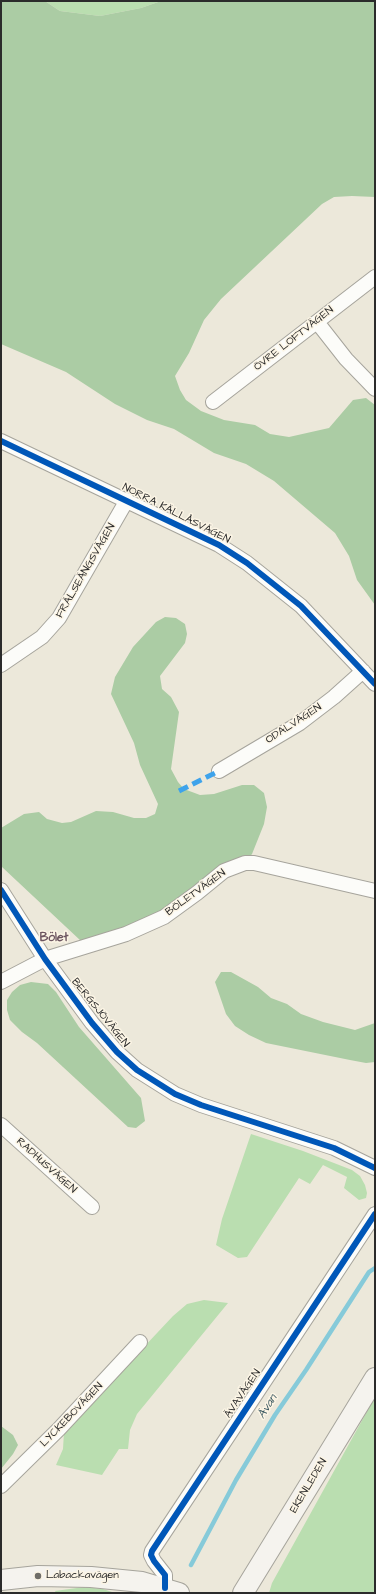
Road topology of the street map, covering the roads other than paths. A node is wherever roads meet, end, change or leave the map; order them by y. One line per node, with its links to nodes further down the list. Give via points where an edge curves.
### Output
1 (375, 277): 2 (street, ÖVRE LOFTVÄGEN)
2 (317, 322): 3 (street, via 346,359); 4 (street, ÖVRE LOFTVÄGEN)
3 (375, 389)
4 (213, 402)
5 (1, 441): 6 (street, NORRA KÄLLÅSVÄGEN)
6 (127, 500): 7 (street, FRÄLSEÄNGSVÄGEN, via 59,618 42,637); 8 (street, NORRA KÄLLÅSVÄGEN, via 219,545 247,563 301,606)
7 (1, 665)
8 (363, 671): 9 (street, NORRA KÄLLÅSVÄGEN); 10 (street, ODALVÄGEN, via 300,723)
9 (375, 684)
10 (219, 771)
11 (1, 890): 13 (street, BERGSJÖVÄGEN)
12 (375, 891): 13 (street, BÖLETVÄGEN, via 245,863 224,872 164,916 126,934)
13 (46, 959): 14 (street, BÖLETVÄGEN); 16 (street, BERGSJÖVÄGEN, via 92,1023 117,1052 154,1082 201,1105 334,1148)
14 (1, 982)
15 (1, 1125): 17 (street, RADHUSVÄGEN)
16 (375, 1168)
17 (92, 1207)
18 (375, 1214): 23 (street, ÄVAVÄGEN, via 152,1550 151,1555)
19 (140, 1342): 21 (street, LYCKEBOVÄGEN, via 59,1429)
20 (375, 1378): 24 (street, EKENLEDEN)
21 (1, 1486)
22 (1, 1580): 23 (street, via 38,1576 91,1577 142,1582)
23 (172, 1590)
24 (243, 1593)

